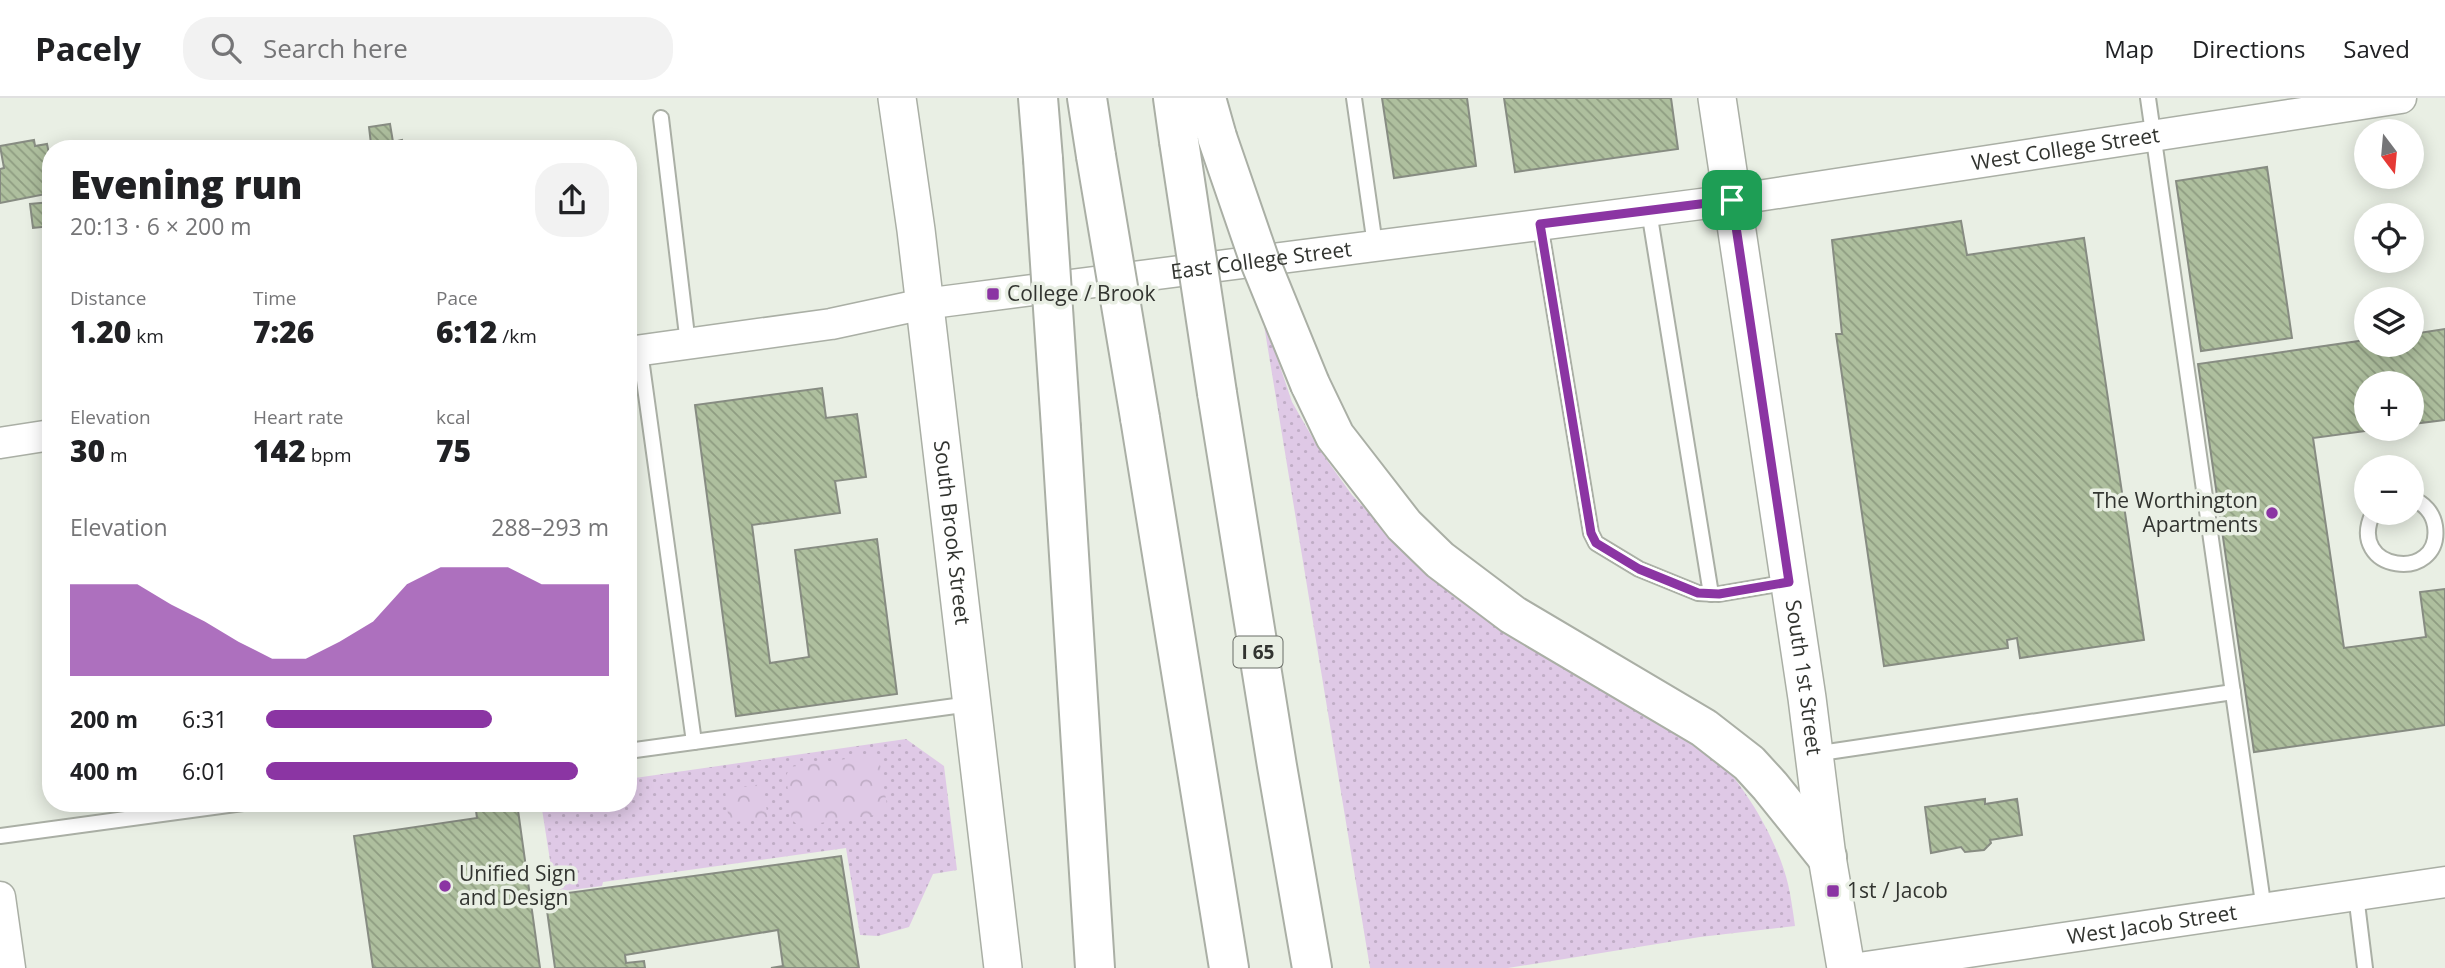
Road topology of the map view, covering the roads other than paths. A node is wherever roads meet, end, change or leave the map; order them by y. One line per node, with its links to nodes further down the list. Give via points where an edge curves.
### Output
1 (897, 98): 16 (street, South Brook Street)
2 (1038, 98): 42 (highway, bridge)
3 (1087, 98): 43 (highway, bridge)
4 (1173, 98): 44 (highway, I 65, bridge)
5 (1206, 98): 35 (highway, bridge, via 1259,259 1310,384 1335,436 1404,525 1475,589 1704,729 1749,764)
6 (1354, 98): 15 (lane)
7 (1717, 98): 12 (street, South 1st Street)
8 (2148, 98): 11 (lane)
9 (2401, 98): 11 (street, West College Street)
10 (661, 118): 17 (lane)
11 (2154, 135): 12 (street, West College Street); 28 (lane)
12 (1732, 200): 13 (street, East College Street); 26 (street, South 1st Street)
13 (1649, 211): 14 (street, East College Street); 27 (lane)
14 (1540, 224): 15 (street, East College Street); 27 (lane, via 1591,533 1596,543 1639,569)
15 (1375, 245): 16 (street, East College Street)
16 (924, 304): 17 (street, East College Street, via 831,324); 29 (street, South Brook Street)
17 (688, 344): 18 (street, East College Street)
18 (637, 351)
19 (637, 371): 30 (lane)
20 (42, 437): 21 (street)
21 (0, 443)
22 (2424, 506): 24 (lane)
23 (2445, 508): 24 (lane)
24 (2430, 511): 25 (lane, via 2436,536 2422,559 2410,564 2384,561 2368,539)
25 (2368, 525)
26 (1789, 582): 27 (lane); 32 (street, South 1st Street)
27 (1711, 594)
28 (2233, 692): 32 (lane); 39 (lane)
29 (971, 704): 30 (lane); 41 (street, South Brook Street)
30 (694, 742): 31 (lane)
31 (637, 750)
32 (1812, 754): 35 (street, South 1st Street)
33 (177, 812): 34 (lane)
34 (0, 836)
35 (1827, 857): 45 (street, South 1st Street)
36 (2445, 882): 37 (street, West Jacob Street)
37 (2356, 895): 39 (street, West Jacob Street); 47 (lane)
38 (0, 897): 40 (street)
39 (2264, 909): 46 (street, West Jacob Street)
40 (10, 968)
41 (1003, 968)
42 (1095, 968)
43 (1229, 968)
44 (1312, 968)
45 (1846, 968)
46 (1859, 968)
47 (2365, 968)

